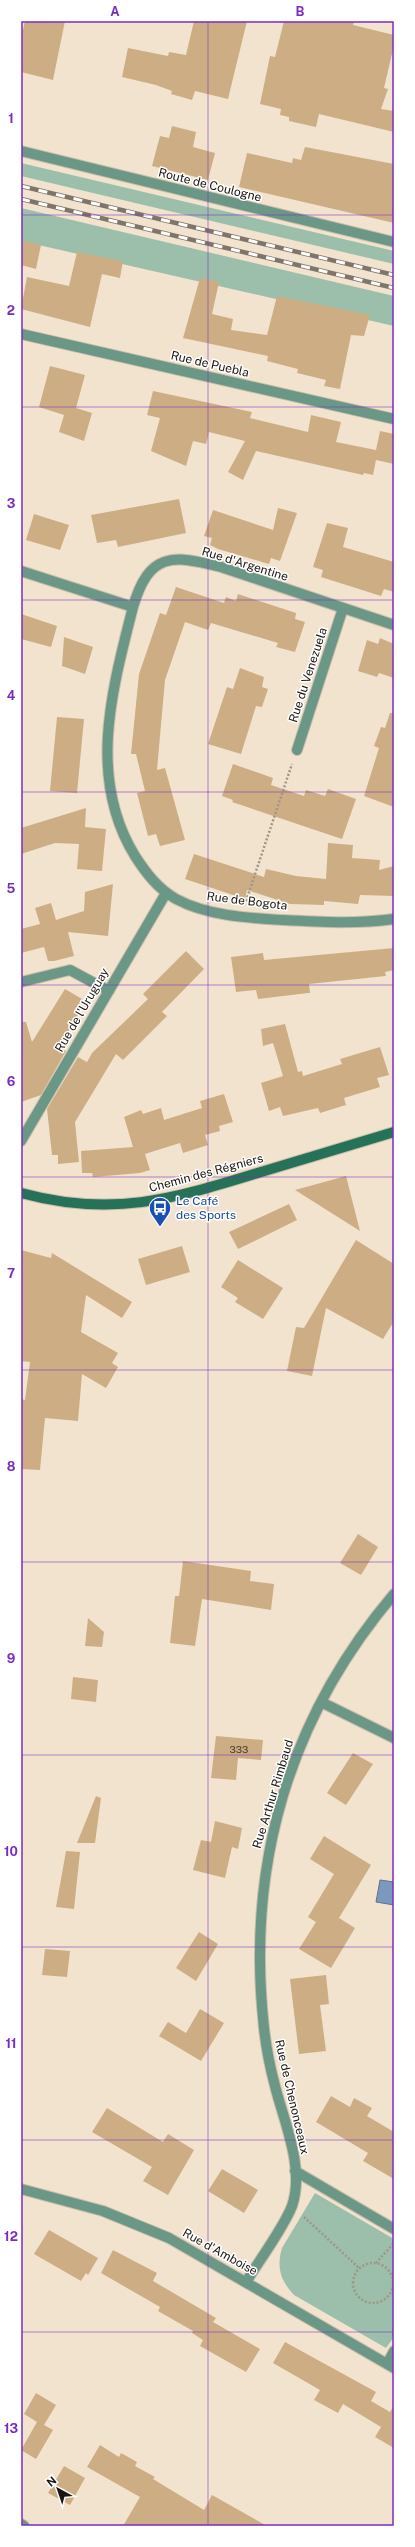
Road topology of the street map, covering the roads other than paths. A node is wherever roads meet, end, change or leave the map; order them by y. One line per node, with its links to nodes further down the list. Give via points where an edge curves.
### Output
1 (21, 152): 2 (street, Route de Coulogne)
2 (394, 242)
3 (21, 334): 4 (street, Rue de Puebla)
4 (394, 420)
5 (21, 571): 6 (street)
6 (133, 607): 7 (street, Rue d'Argentine, via 144,577 152,568 160,563 182,560 221,567); 10 (street, Rue de Bogota, via 112,692 107,734 109,784 118,824 128,845 142,867)
7 (344, 608): 8 (street, Rue d'Argentine); 9 (street, Rue du Venezuela)
8 (394, 625)
9 (297, 750)
10 (166, 893): 11 (street, Rue de Bogota, via 192,906 241,916 326,922 363,922); 13 (street, Rue de l'Uruguay)
11 (394, 918)
12 (21, 982): 13 (street, via 70,970)
13 (109, 991): 15 (street, Rue de l'Uruguay)
14 (394, 1132): 16 (main road, Chemin des Régniers, via 192,1193 151,1202 84,1205)
15 (21, 1141)
16 (21, 1194)
17 (394, 1594): 18 (street, Rue Arthur Rimbaud, via 356,1642)
18 (321, 1702): 19 (street); 20 (street, Rue Arthur Rimbaud, via 298,1752 280,1807 264,1876)
19 (394, 1738)
20 (260, 1932): 21 (street, Rue de Chenonceaux, via 266,2042)
21 (295, 2171): 23 (street, Rue de Chenonceaux); 24 (street, Rue de Chenonceaux, via 292,2206)
22 (21, 2189): 24 (street, Rue d'Amboise, via 137,2224 169,2238)
23 (394, 2229)
24 (246, 2282): 26 (street, Rue d'Amboise)
25 (394, 2351): 26 (street)
26 (390, 2366)
27 (21, 2524): 28 (street)
28 (24, 2526)

